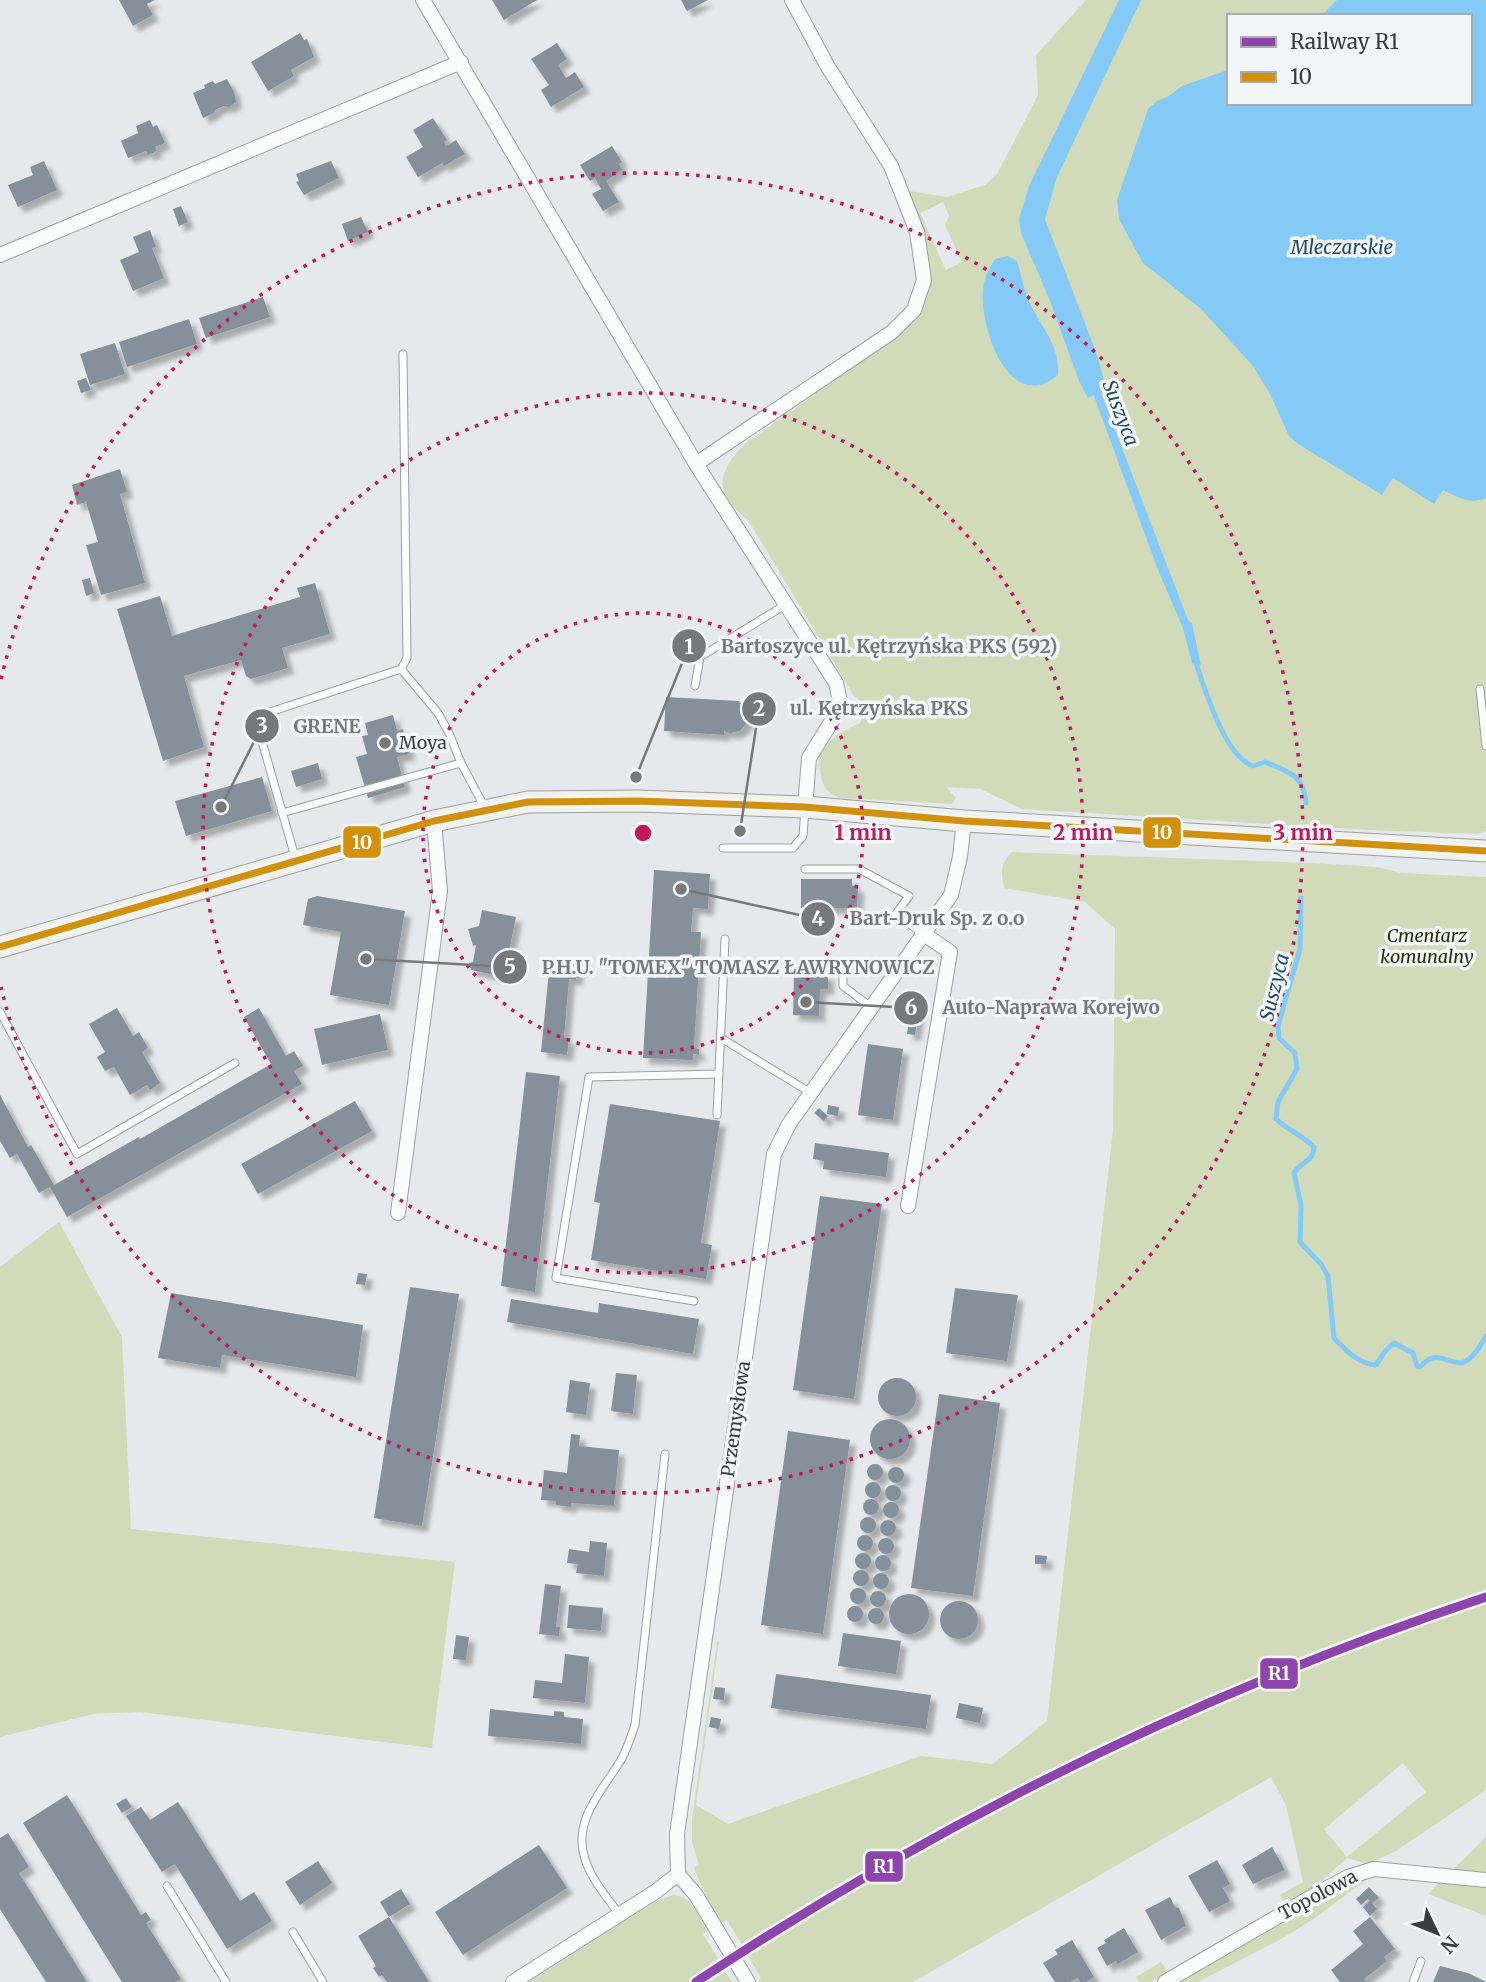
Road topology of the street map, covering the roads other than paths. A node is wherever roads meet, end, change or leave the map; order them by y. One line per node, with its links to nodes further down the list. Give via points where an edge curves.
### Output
1 (423, 0): 3 (street)
2 (792, 0): 6 (street, via 891,166 917,232 924,280 914,310 892,332)
3 (461, 62): 4 (street); 6 (street)
4 (0, 255)
5 (403, 354): 8 (lane, via 409,645)
6 (696, 464): 7 (street)
7 (786, 604): 9 (lane, via 701,657); 13 (street, via 836,683 841,706 809,758)
8 (401, 669): 12 (lane, via 438,713); 15 (lane, via 270,712 257,724)
9 (695, 686)
10 (1480, 689): 11 (lane)
11 (1486, 746)
12 (461, 763): 14 (lane); 15 (lane)
13 (805, 807): 14 (main road, via 587,800); 17 (main road); 18 (lane, via 803,836 793,848)
14 (485, 809): 16 (main road)
15 (282, 813): 20 (lane)
16 (433, 821): 20 (main road); 34 (street, via 439,891)
17 (964, 821): 19 (main road); 22 (street, Przemysłowa, via 951,895)
18 (723, 848)
19 (1486, 851)
20 (296, 861): 24 (main road)
21 (805, 869): 22 (lane, via 859,869 909,896 896,914)
22 (924, 934): 26 (street, Przemysłowa); 33 (street, via 950,952)
23 (725, 939): 28 (lane)
24 (0, 947)
25 (843, 971): 26 (lane, via 843,986)
26 (871, 1007): 31 (street, Przemysłowa)
27 (0, 1012): 29 (lane, via 77,1154)
28 (721, 1038): 30 (lane); 31 (lane)
29 (235, 1063)
30 (719, 1074): 32 (lane); 35 (lane, via 589,1077 556,1278)
31 (811, 1093): 37 (street, Przemysłowa, via 774,1154 677,1834)
32 (717, 1115)
33 (908, 1206)
34 (398, 1213)
35 (694, 1301)
36 (665, 1454): 40 (lane, via 635,1725 582,1829 585,1860)
37 (678, 1874): 40 (street); 46 (street, via 696,1895)
38 (1486, 1880): 47 (street, Topolowa, via 1374,1868 1364,1871)
39 (167, 1886): 43 (lane)
40 (619, 1914): 45 (street)
41 (293, 1932): 44 (lane)
42 (1421, 1961): 48 (lane)
43 (226, 1982)
44 (323, 1982)
45 (513, 1982)
46 (748, 1982)
47 (1166, 1982)
48 (1413, 1982)

